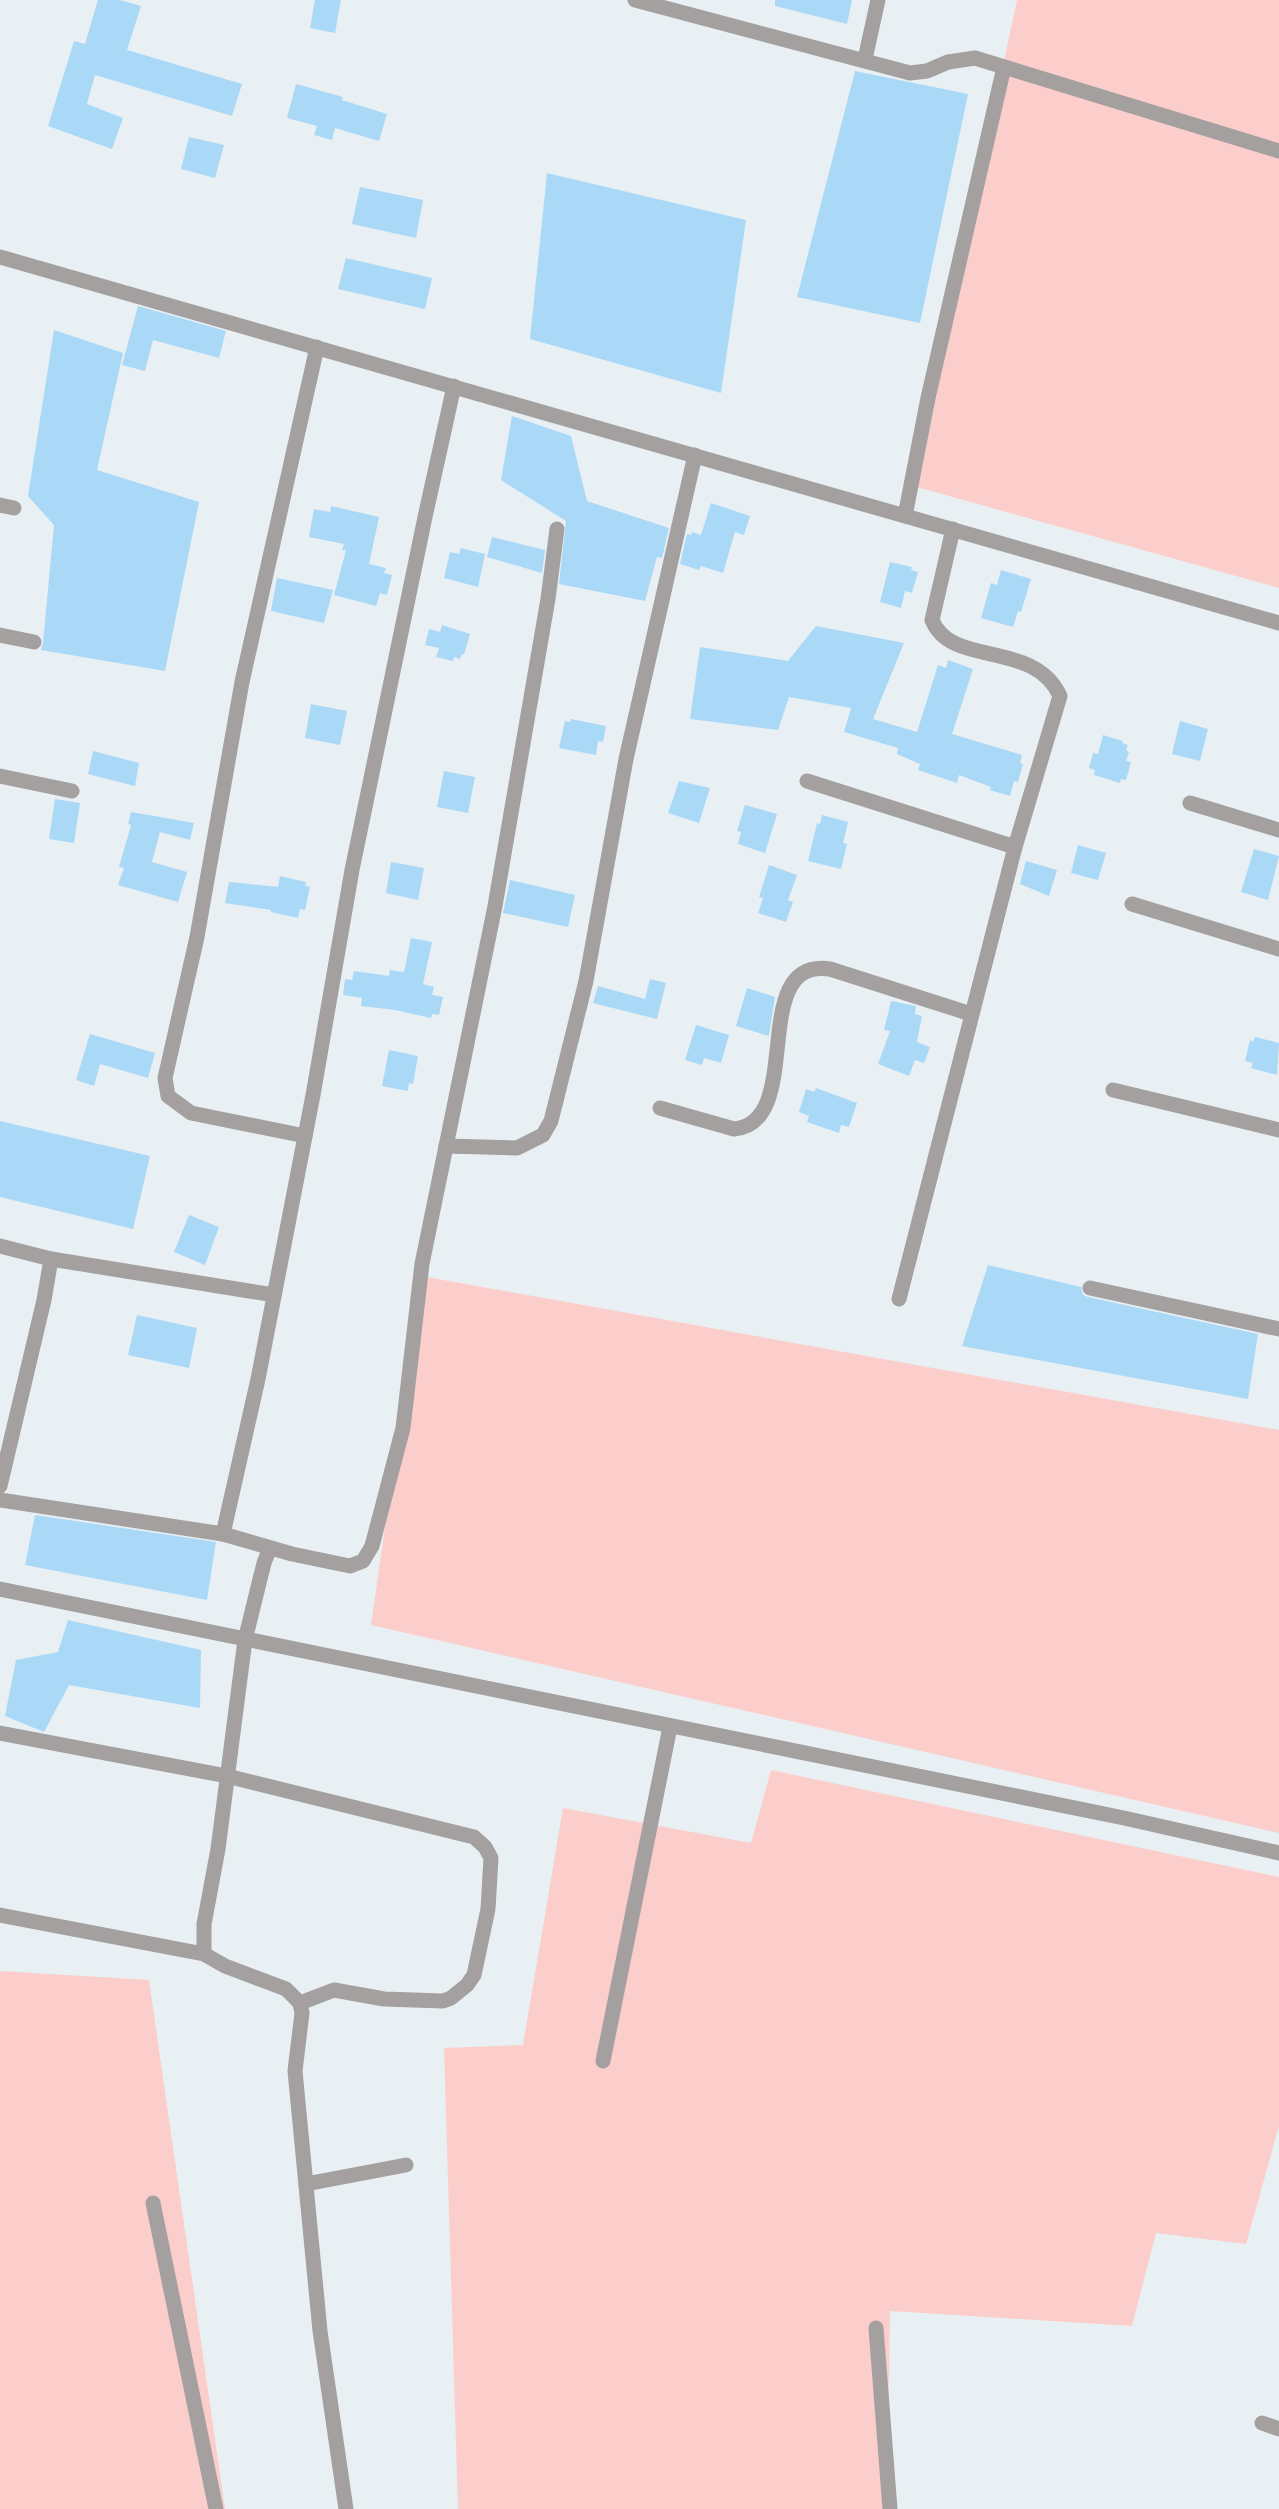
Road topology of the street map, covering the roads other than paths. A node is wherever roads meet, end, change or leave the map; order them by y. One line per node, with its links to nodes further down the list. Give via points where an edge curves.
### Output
1 (635, 0): 3 (street)
2 (878, 0): 3 (street)
3 (865, 59): 4 (street, via 910,73 975,58)
4 (1004, 67): 5 (street); 10 (street, via 928,398)
5 (1279, 150)
6 (0, 257): 7 (street)
7 (316, 347): 8 (street); 28 (street, via 242,682 197,937 165,1078 168,1096 191,1113)
8 (454, 386): 9 (street); 28 (street, via 352,870)
9 (695, 455): 10 (street); 29 (street, via 626,759 586,981 550,1121 543,1135 517,1148)
10 (905, 516): 12 (street)
11 (557, 529): 29 (street, via 496,906)
12 (953, 529): 13 (street); 21 (street, via 932,620 937,633 949,643 1016,660 1041,671 1054,683 1060,696)
13 (1279, 623)
14 (0, 636): 15 (street)
15 (34, 642)
16 (0, 776): 18 (street)
17 (807, 781): 21 (street)
18 (72, 791)
19 (1190, 803): 20 (street)
20 (1279, 830)
21 (1015, 847): 24 (street)
22 (1132, 904): 23 (street)
23 (1279, 949)
24 (971, 1014): 26 (street, via 818,967 803,972 791,986 782,1011 769,1100 757,1119 746,1128 734,1129); 34 (street)
25 (1113, 1090): 27 (street)
26 (660, 1108)
27 (1279, 1130)
28 (305, 1136): 33 (street)
29 (446, 1146): 39 (street, via 422,1264 403,1428 372,1546 363,1561 350,1566)
30 (0, 1246): 31 (street)
31 (51, 1259): 33 (street); 36 (street)
32 (1090, 1288): 35 (street)
33 (274, 1295): 38 (street)
34 (899, 1299)
35 (1279, 1329)
36 (0, 1486)
37 (0, 1500): 38 (street)
38 (223, 1534): 39 (street)
39 (270, 1548): 41 (street)
40 (0, 1589): 41 (street)
41 (245, 1640): 42 (street); 44 (street)
42 (670, 1727): 45 (street, via 1114,1816); 49 (street)
43 (0, 1733): 44 (street)
44 (227, 1776): 47 (street, via 204,1924); 48 (street, via 474,1837 491,1858 488,1909 474,1975 457,1994 443,2001 384,1999 334,1990)
45 (1279, 1853)
46 (0, 1914): 47 (street)
47 (204, 1954): 48 (street, via 225,1966 286,1989)
48 (300, 2003): 51 (street, via 302,2013 295,2070)
49 (603, 2061)
50 (406, 2165): 51 (street)
51 (306, 2184): 57 (street, via 320,2331)
52 (153, 2204): 56 (street)
53 (876, 2328): 58 (street)
54 (1262, 2423): 55 (street)
55 (1279, 2429)
56 (216, 2509)
57 (346, 2509)
58 (890, 2509)

